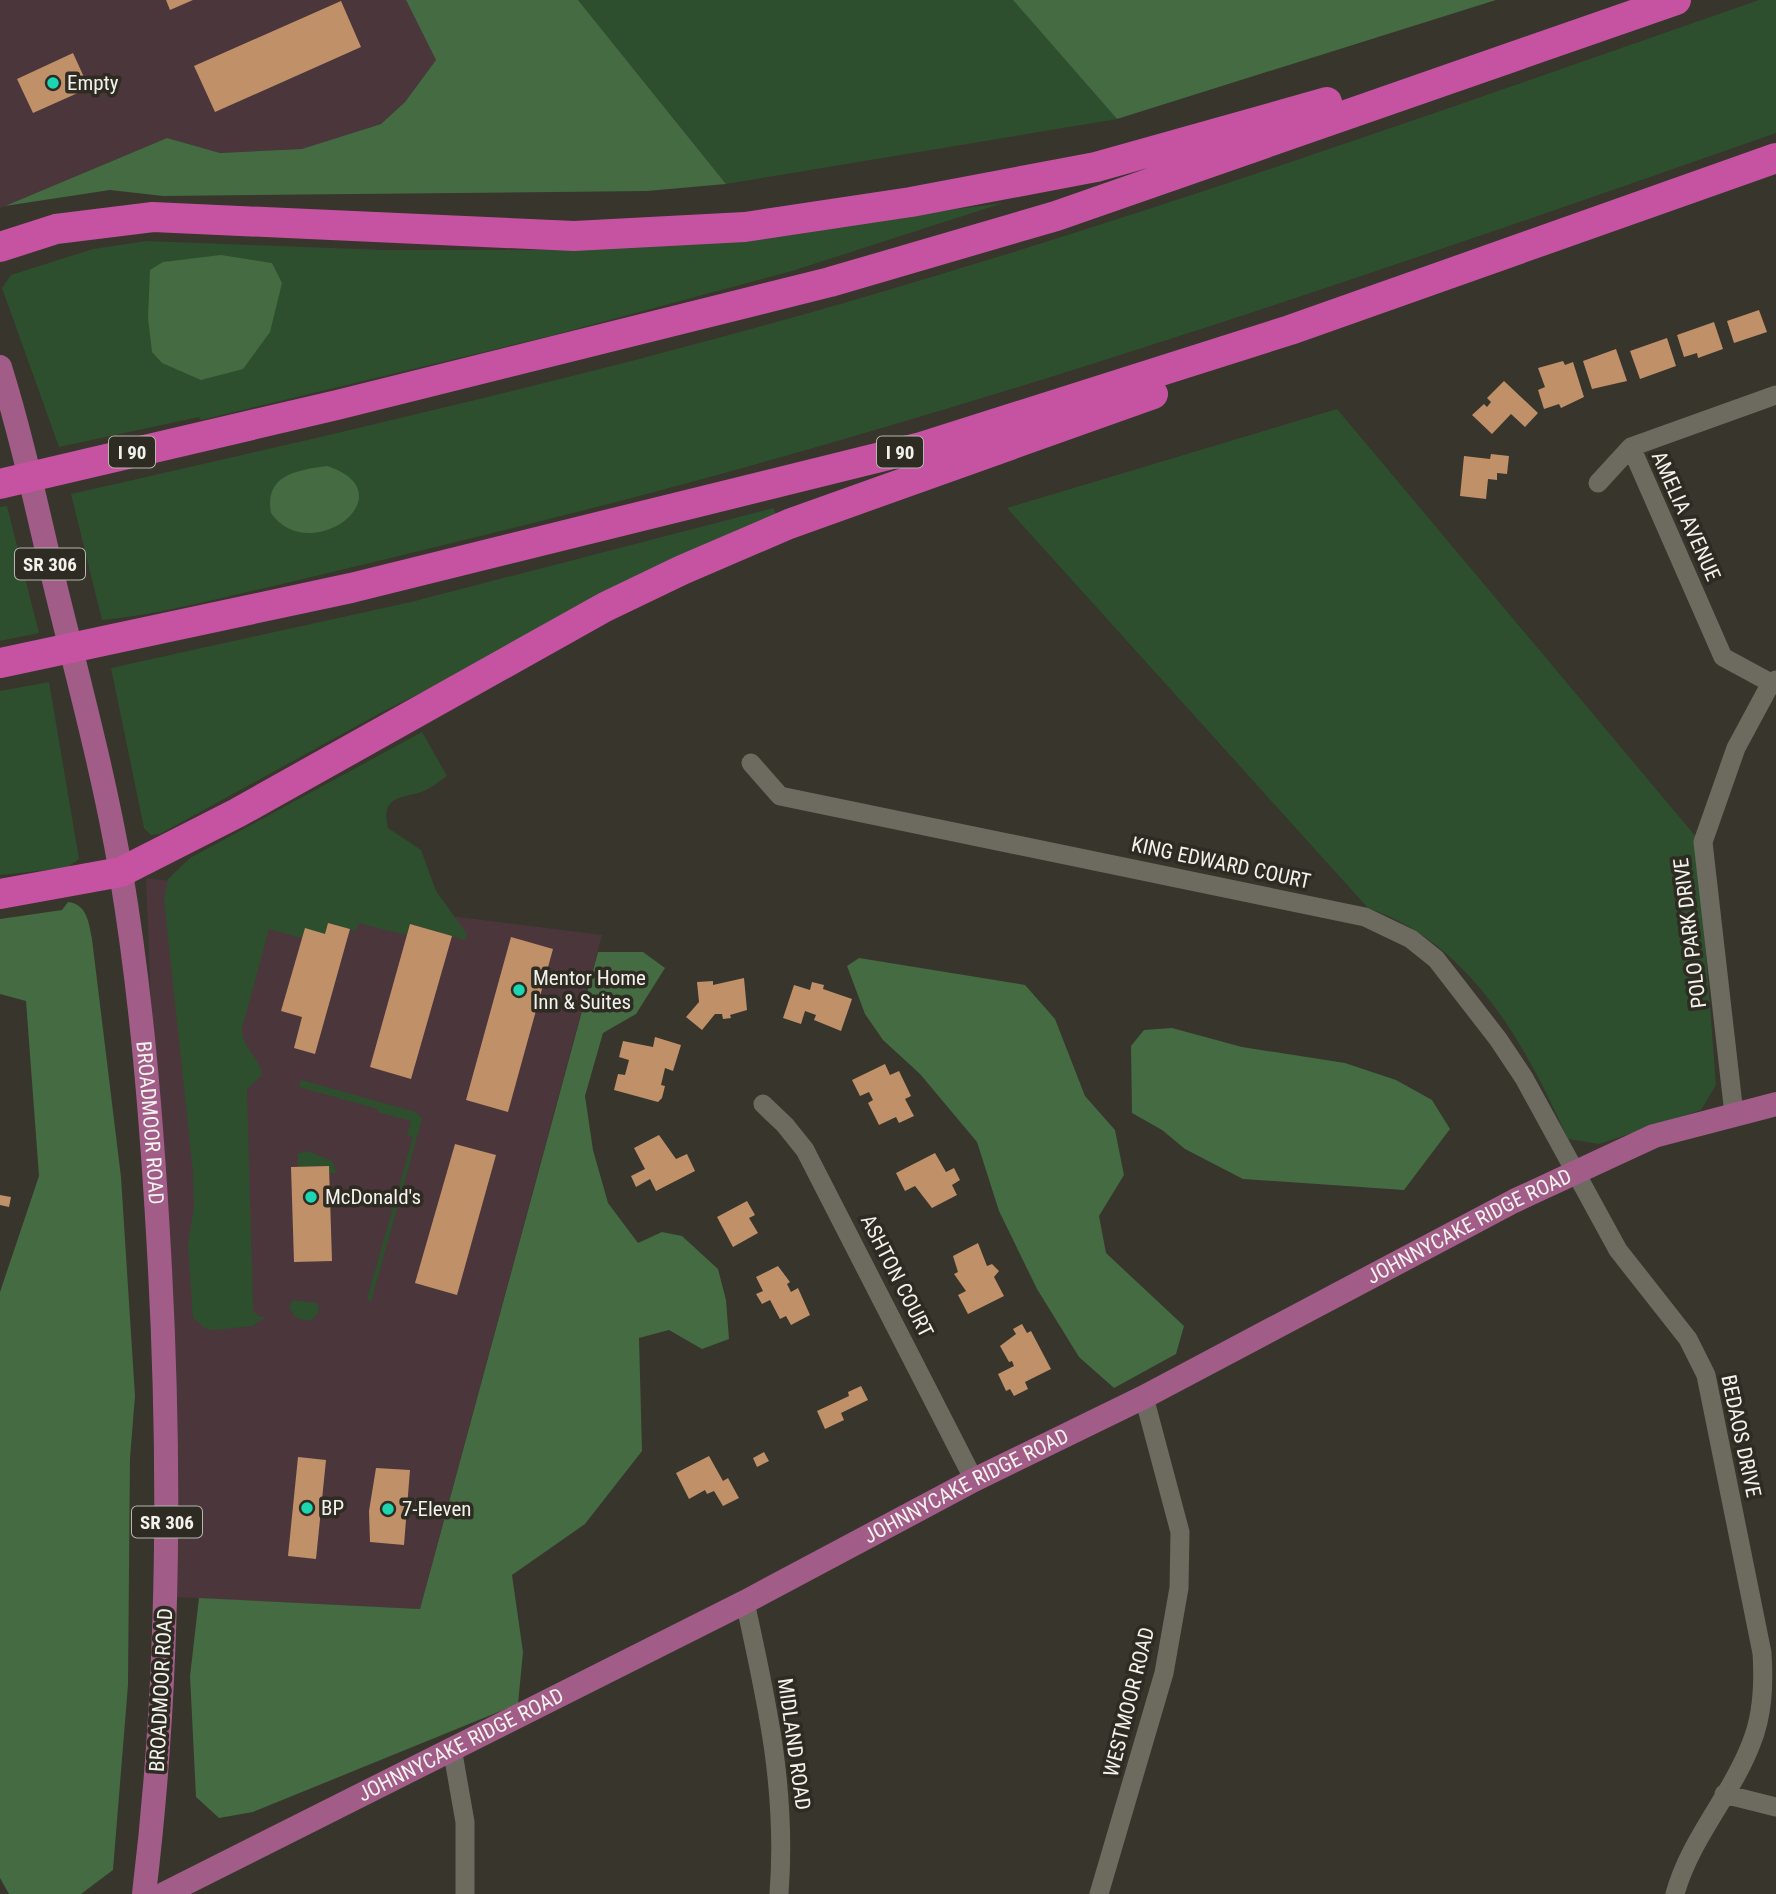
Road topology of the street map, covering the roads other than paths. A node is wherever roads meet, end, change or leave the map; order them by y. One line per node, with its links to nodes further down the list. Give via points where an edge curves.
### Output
1 (1676, 0): 2 (highway, I 90)
2 (1640, 12): 4 (highway, via 1096,167 745,228 574,236 153,217 56,229); 10 (highway, I 90, via 1056,216 830,282)
3 (1776, 158): 5 (highway, I 90)
4 (0, 247)
5 (1524, 247): 11 (highway, I 90, via 1290,330 921,447 351,588); 14 (highway, via 1180,384 729,549 605,607 237,813)
6 (0, 367): 14 (main road, BROADMOOR ROAD / SR 306, via 89,723)
7 (1776, 395): 8 (street, AMELIA AVENUE)
8 (1631, 447): 9 (street); 12 (street, AMELIA AVENUE, via 1723,657)
9 (1598, 483)
10 (0, 484)
11 (0, 663)
12 (1774, 682): 18 (street, POLO PARK DRIVE, via 1736,748 1703,842)
13 (751, 763): 19 (street, KING EDWARD COURT, via 780,796 1331,908 1391,928 1436,959 1498,1039)
14 (121, 872): 15 (highway); 26 (main road, BROADMOOR ROAD / SR 306, via 153,1149 164,1346 167,1576 160,1733)
15 (0, 894)
16 (762, 1104): 21 (street, ASHTON COURT, via 805,1150)
17 (1776, 1104): 18 (main road, JOHNNYCAKE RIDGE ROAD)
18 (1734, 1114): 19 (main road, JOHNNYCAKE RIDGE ROAD, via 1654,1136)
19 (1574, 1172): 20 (main road, JOHNNYCAKE RIDGE ROAD); 24 (street, BEDAOS DRIVE, via 1618,1250 1688,1339 1706,1375 1762,1653 1764,1683 1751,1744)
20 (1144, 1397): 21 (main road, JOHNNYCAKE RIDGE ROAD); 30 (street, WESTMOOR ROAD, via 1180,1532 1179,1588 1164,1673)
21 (974, 1480): 22 (main road, JOHNNYCAKE RIDGE ROAD)
22 (745, 1602): 23 (main road, JOHNNYCAKE RIDGE ROAD); 29 (street, MIDLAND ROAD, via 769,1711 782,1804)
23 (452, 1748): 27 (main road, JOHNNYCAKE RIDGE ROAD); 28 (street, via 465,1822)
24 (1724, 1794): 25 (street); 31 (street, BEDAOS DRIVE)
25 (1776, 1807)
26 (144, 1894)
27 (164, 1894)
28 (465, 1894)
29 (779, 1894)
30 (1099, 1894)
31 (1675, 1894)

